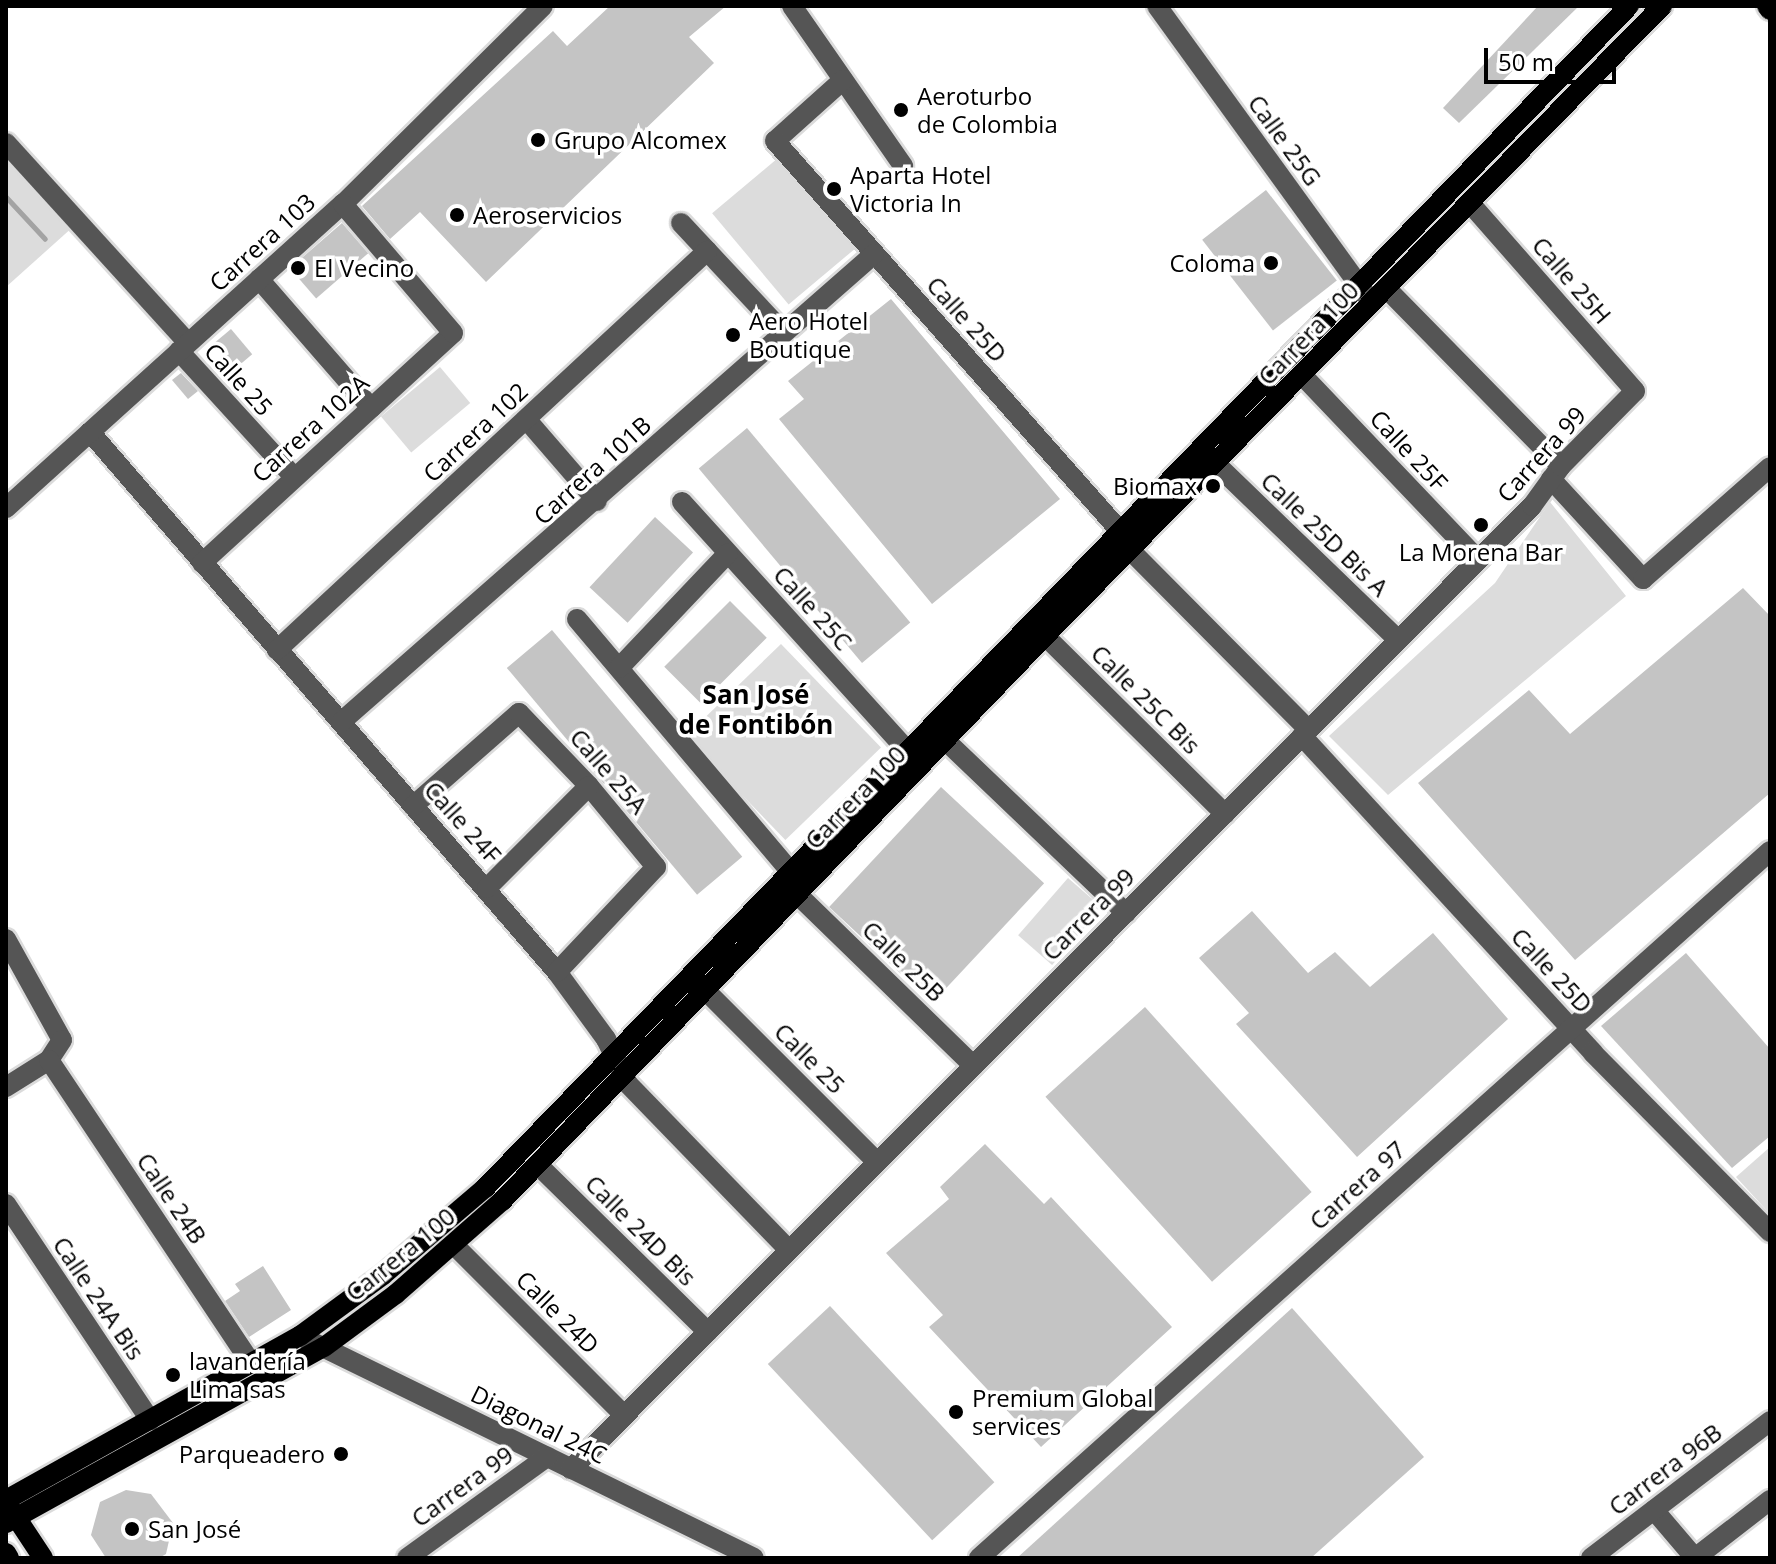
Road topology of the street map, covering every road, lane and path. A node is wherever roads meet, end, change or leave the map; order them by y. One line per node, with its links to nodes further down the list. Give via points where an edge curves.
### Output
1 (543, 6): 10 (street, Carrera 103)
2 (1157, 6): 15 (street, Calle 25G)
3 (1629, 6): 15 (main road, Carrera 100)
4 (1662, 6): 9 (main road, Carrera 100)
5 (799, 9): 6 (street)
6 (843, 80): 8 (street); 13 (street, Calle 25D, via 775,141)
7 (6, 143): 18 (street, Calle 25)
8 (903, 166)
9 (1470, 203): 16 (main road, Carrera 100); 20 (street, Calle 25H)
10 (343, 204): 14 (street, Carrera 103); 21 (street, Carrera 102A, via 453,333)
11 (681, 223): 12 (street)
12 (707, 251): 17 (street); 22 (street, Carrera 102)
13 (874, 254): 17 (street, Carrera 101B); 31 (street, Calle 25D)
14 (259, 279): 18 (street, Carrera 103); 21 (street)
15 (1359, 286): 16 (street, Calle 25G); 31 (main road, Carrera 100)
16 (1380, 296): 19 (main road, Carrera 100); 26 (street, Calle 25G)
17 (783, 332): 28 (street, Carrera 101B)
18 (183, 347): 23 (street, Carrera 103); 27 (street, Calle 25)
19 (1303, 376): 24 (main road, Carrera 100); 34 (street, Calle 25F)
20 (1635, 391): 26 (street, Carrera 99)
21 (371, 408): 27 (street, Carrera 102A)
22 (527, 420): 28 (street); 39 (street, Carrera 102)
23 (90, 432): 30 (street, Carrera 103); 35 (street, Calle 24F)
24 (1216, 464): 32 (main road, Carrera 100); 38 (street, Calle 25D Bis A)
25 (1770, 467): 26 (street, Calle 25G, via 1643,579)
26 (1556, 472): 34 (street, Carrera 99)
27 (294, 477): 35 (street, Carrera 102A)
28 (597, 501): 41 (street, Carrera 101B)
29 (682, 502): 33 (street, Calle 25C)
30 (6, 508)
31 (1120, 531): 37 (main road, Carrera 100)
32 (1131, 551): 37 (main road, Carrera 100); 42 (street, Calle 25D)
33 (728, 553): 40 (street); 44 (street, Calle 25C)
34 (1478, 560): 38 (street, Carrera 99)
35 (202, 563): 39 (street, Calle 24F)
36 (577, 619): 40 (street)
37 (1037, 628): 43 (main road, Carrera 100); 44 (main road, Carrera 100); 47 (street, Calle 25C Bis)
38 (1398, 640): 42 (street, Carrera 99)
39 (277, 650): 41 (street, Calle 24F)
40 (619, 668): 49 (street)
41 (341, 722): 46 (street, Calle 24F)
42 (1306, 733): 47 (street, Carrera 99); 57 (street, Calle 25D)
43 (946, 741): 51 (main road, Carrera 100); 52 (street)
44 (906, 749): 49 (main road, Carrera 100)
45 (589, 786): 46 (street, Calle 25A, via 519,713); 50 (street); 55 (street, Calle 25A, via 656,867)
46 (413, 806): 50 (street, Calle 24F)
47 (1225, 814): 52 (street, Carrera 99)
48 (1770, 851): 57 (street, Carrera 97)
49 (791, 872): 59 (main road, Carrera 100)
50 (487, 888): 55 (street, Calle 24F)
51 (798, 895): 56 (main road, Carrera 100); 60 (street, Calle 25B)
52 (1126, 913): 60 (street, Carrera 99)
53 (6, 939): 54 (street, Calle 24B)
54 (14, 965): 58 (street, Calle 24B, via 62,1035)
55 (557, 972): 59 (street, Calle 24F)
56 (705, 990): 61 (main road, Carrera 100); 63 (street, Calle 25)
57 (1571, 1029): 66 (street, Calle 25D); 84 (street, Carrera 97)
58 (55, 1052): 62 (street); 72 (street, Calle 24B)
59 (615, 1054): 61 (street, Calle 24F); 70 (main road, Carrera 100, via 452,1217)
60 (974, 1066): 63 (street, Carrera 99)
61 (626, 1073): 64 (main road, Carrera 100); 68 (street, Calle 24F, via 628,1084)
62 (6, 1087)
63 (877, 1162): 68 (street, Carrera 99)
64 (538, 1165): 67 (main road, Carrera 100); 69 (street, Calle 24D Bis)
65 (6, 1204): 74 (street, Calle 24A Bis)
66 (1770, 1232)
67 (454, 1245): 71 (main road, Carrera 100); 73 (street, Calle 24D)
68 (789, 1250): 69 (street, Carrera 99)
69 (708, 1332): 73 (street, Carrera 99)
70 (300, 1336): 71 (street, Diagonal 24C); 72 (main road, Carrera 100)
71 (324, 1347): 76 (street, Diagonal 24C); 80 (main road, Carrera 100)
72 (251, 1363): 74 (main road, Carrera 100)
73 (624, 1415): 77 (street, Carrera 99)
74 (150, 1420): 80 (main road, Carrera 100)
75 (1770, 1421): 79 (street, Carrera 96B)
76 (547, 1457): 77 (street, Diagonal 24C); 82 (street, Carrera 99)
77 (571, 1469): 83 (street, Diagonal 24C)
78 (1770, 1500): 86 (street)
79 (1654, 1510): 85 (street, Carrera 96B); 86 (street)
80 (9, 1511): 81 (main road)
81 (43, 1558)
82 (407, 1558)
83 (754, 1558)
84 (979, 1558)
85 (1591, 1558)
86 (1695, 1558)

